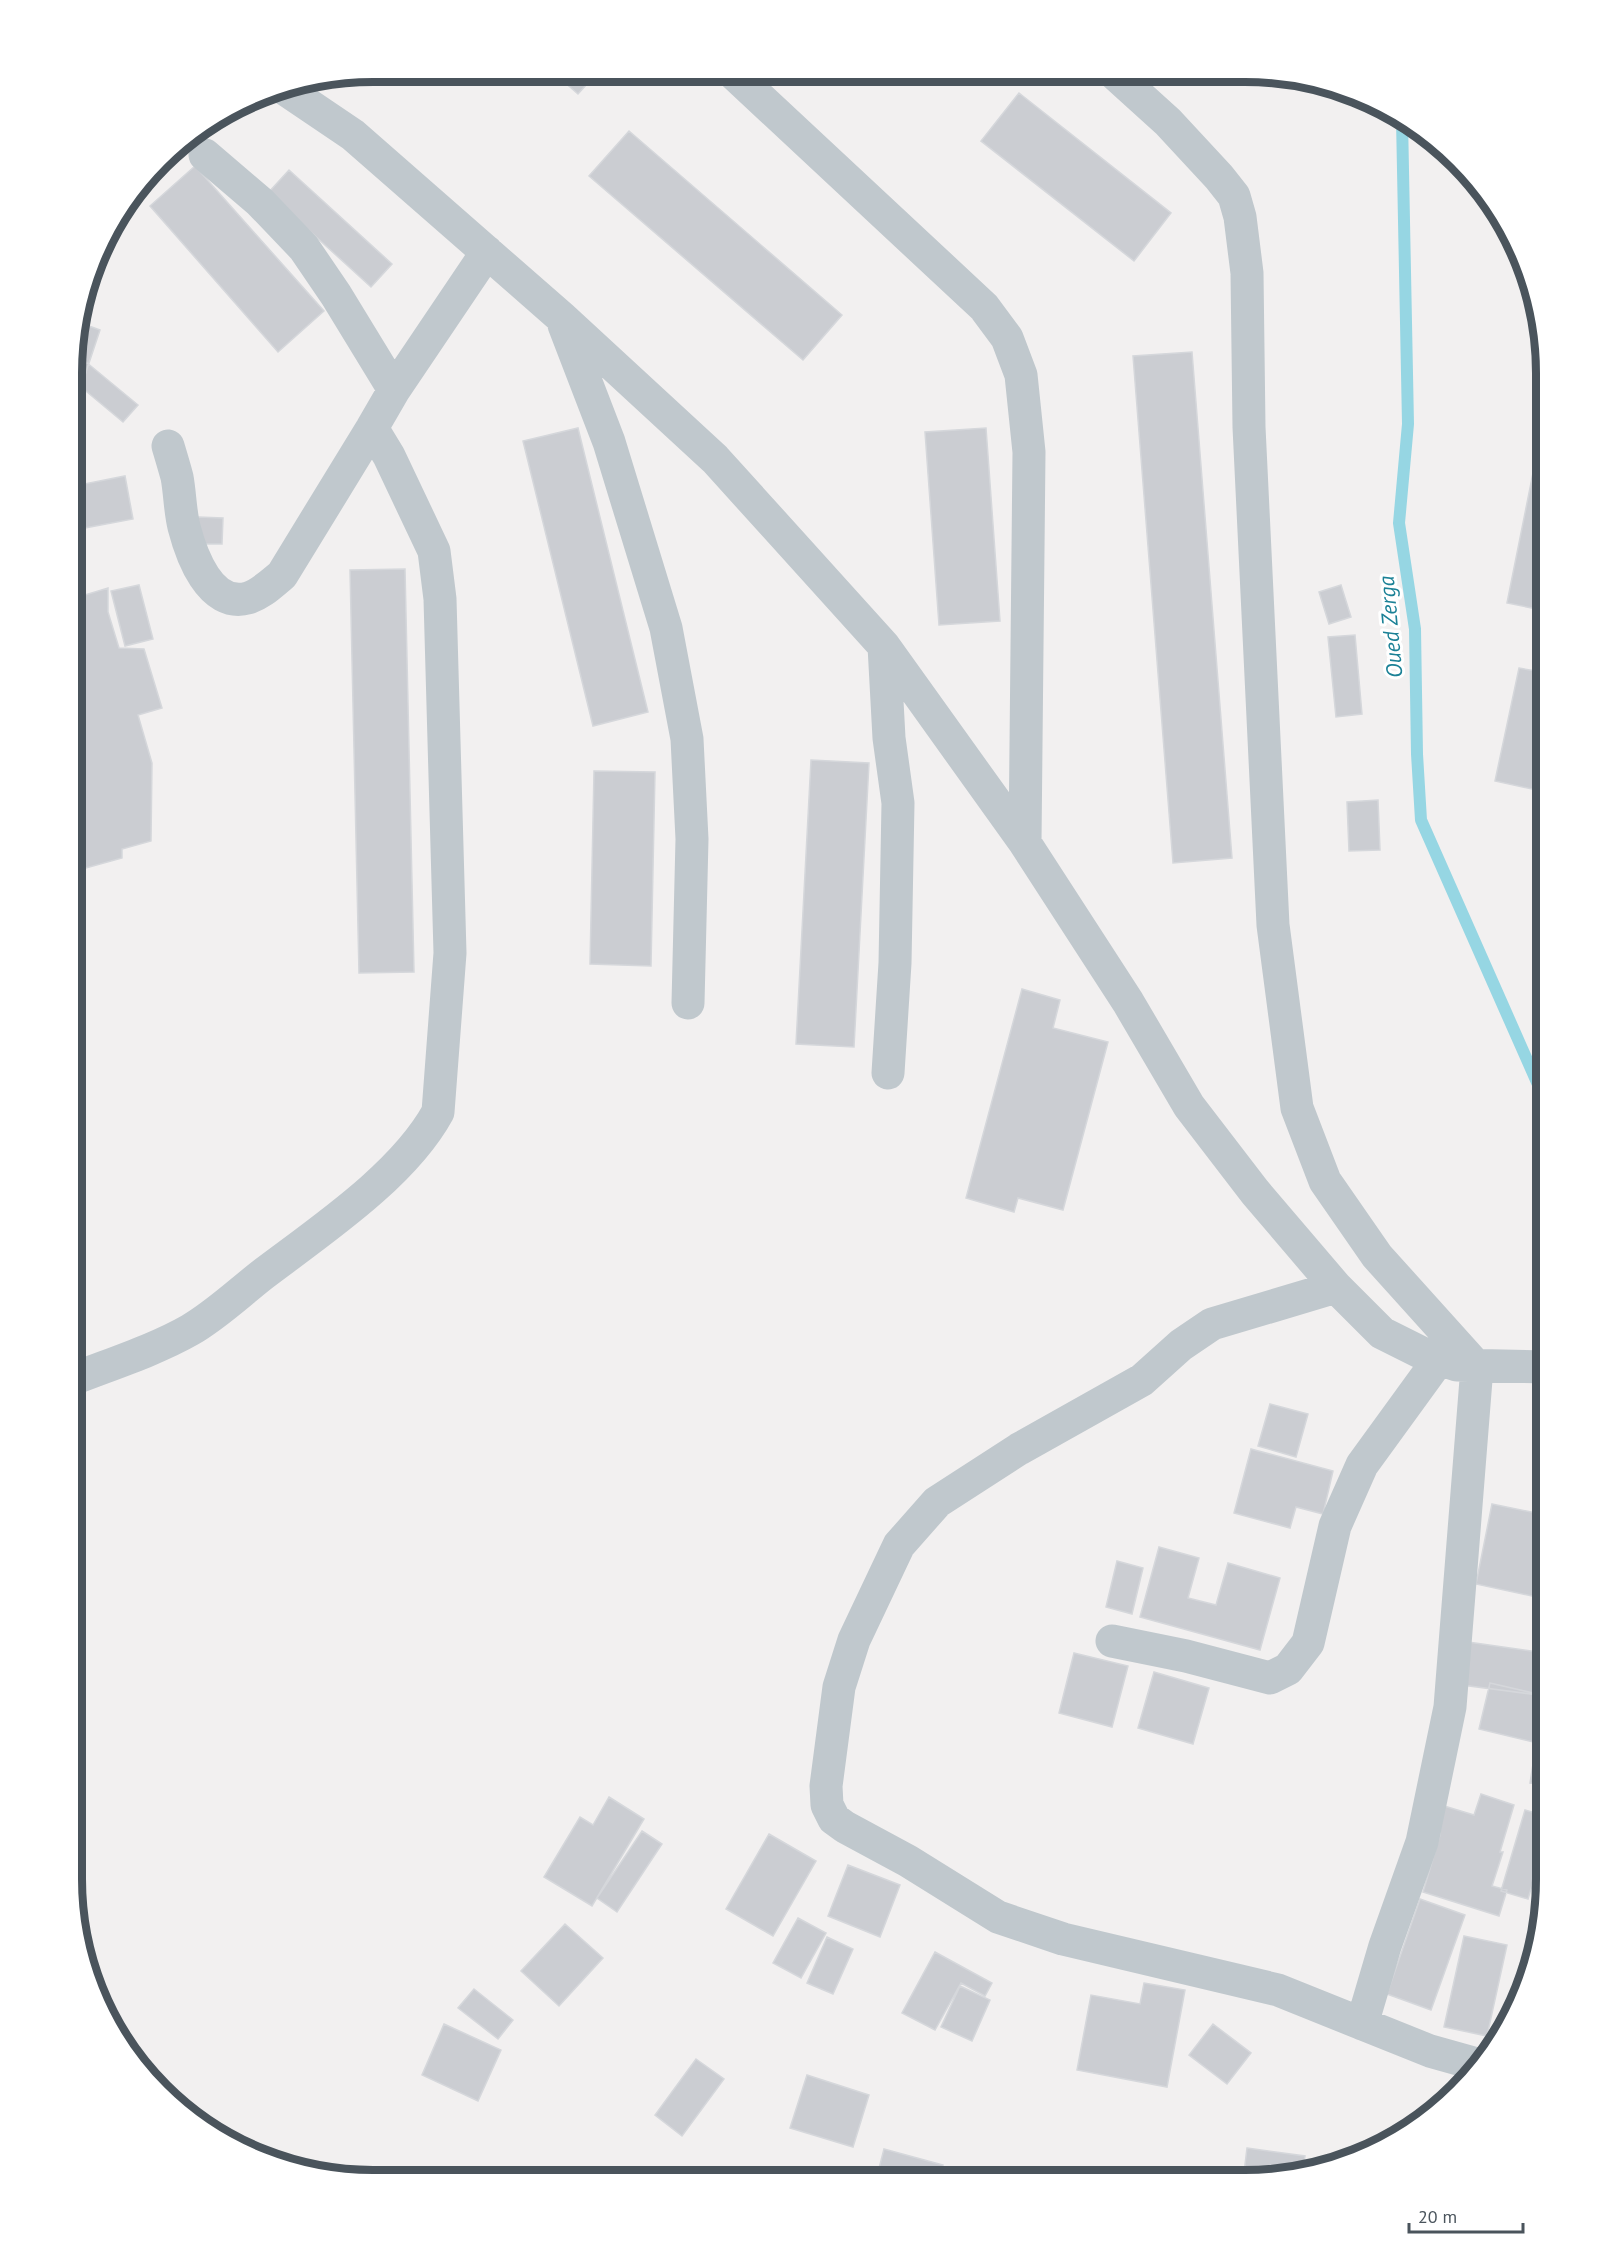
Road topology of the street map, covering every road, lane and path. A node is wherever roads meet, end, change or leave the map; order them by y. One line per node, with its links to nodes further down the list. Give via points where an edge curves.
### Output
1 (742, 82): 11 (street, via 984,307 1011,347 1021,375 1029,452)
2 (1124, 82): 16 (street, via 1219,177 1234,196 1240,217 1247,273 1249,427 1270,890 1297,1108 1325,1181 1377,1256)
3 (292, 94): 5 (street, via 353,135)
4 (206, 155): 7 (street, via 261,202 304,248)
5 (487, 252): 6 (street); 7 (street)
6 (561, 317): 10 (street, via 715,459); 12 (street, via 609,442 666,628 683,716 692,839)
7 (394, 390): 8 (street)
8 (372, 428): 9 (street, via 282,575 263,591 245,599 226,597 210,587 197,564 184,526); 18 (street, via 434,551 440,599 450,953 438,1112 413,1147 376,1184 190,1330)
9 (168, 446)
10 (884, 646): 11 (street); 13 (street, via 889,738 898,803)
11 (1025, 843): 14 (street, via 1128,1002 1189,1106)
12 (688, 1004)
13 (888, 1073)
14 (1336, 1287): 15 (street, via 1382,1333); 20 (street, via 1212,1324 1142,1380 1019,1449 937,1502 899,1545 854,1640 839,1687 826,1786 827,1805 834,1819 998,1917 1063,1939 1278,1990)
15 (1439, 1359): 16 (street); 19 (street, via 1362,1465 1335,1526 1308,1643 1288,1670 1270,1678)
16 (1477, 1367): 17 (street); 20 (street, via 1450,1707 1422,1842)
17 (1536, 1367)
18 (82, 1376)
19 (1112, 1641)
20 (1362, 2024): 21 (street)
21 (1471, 2063)

